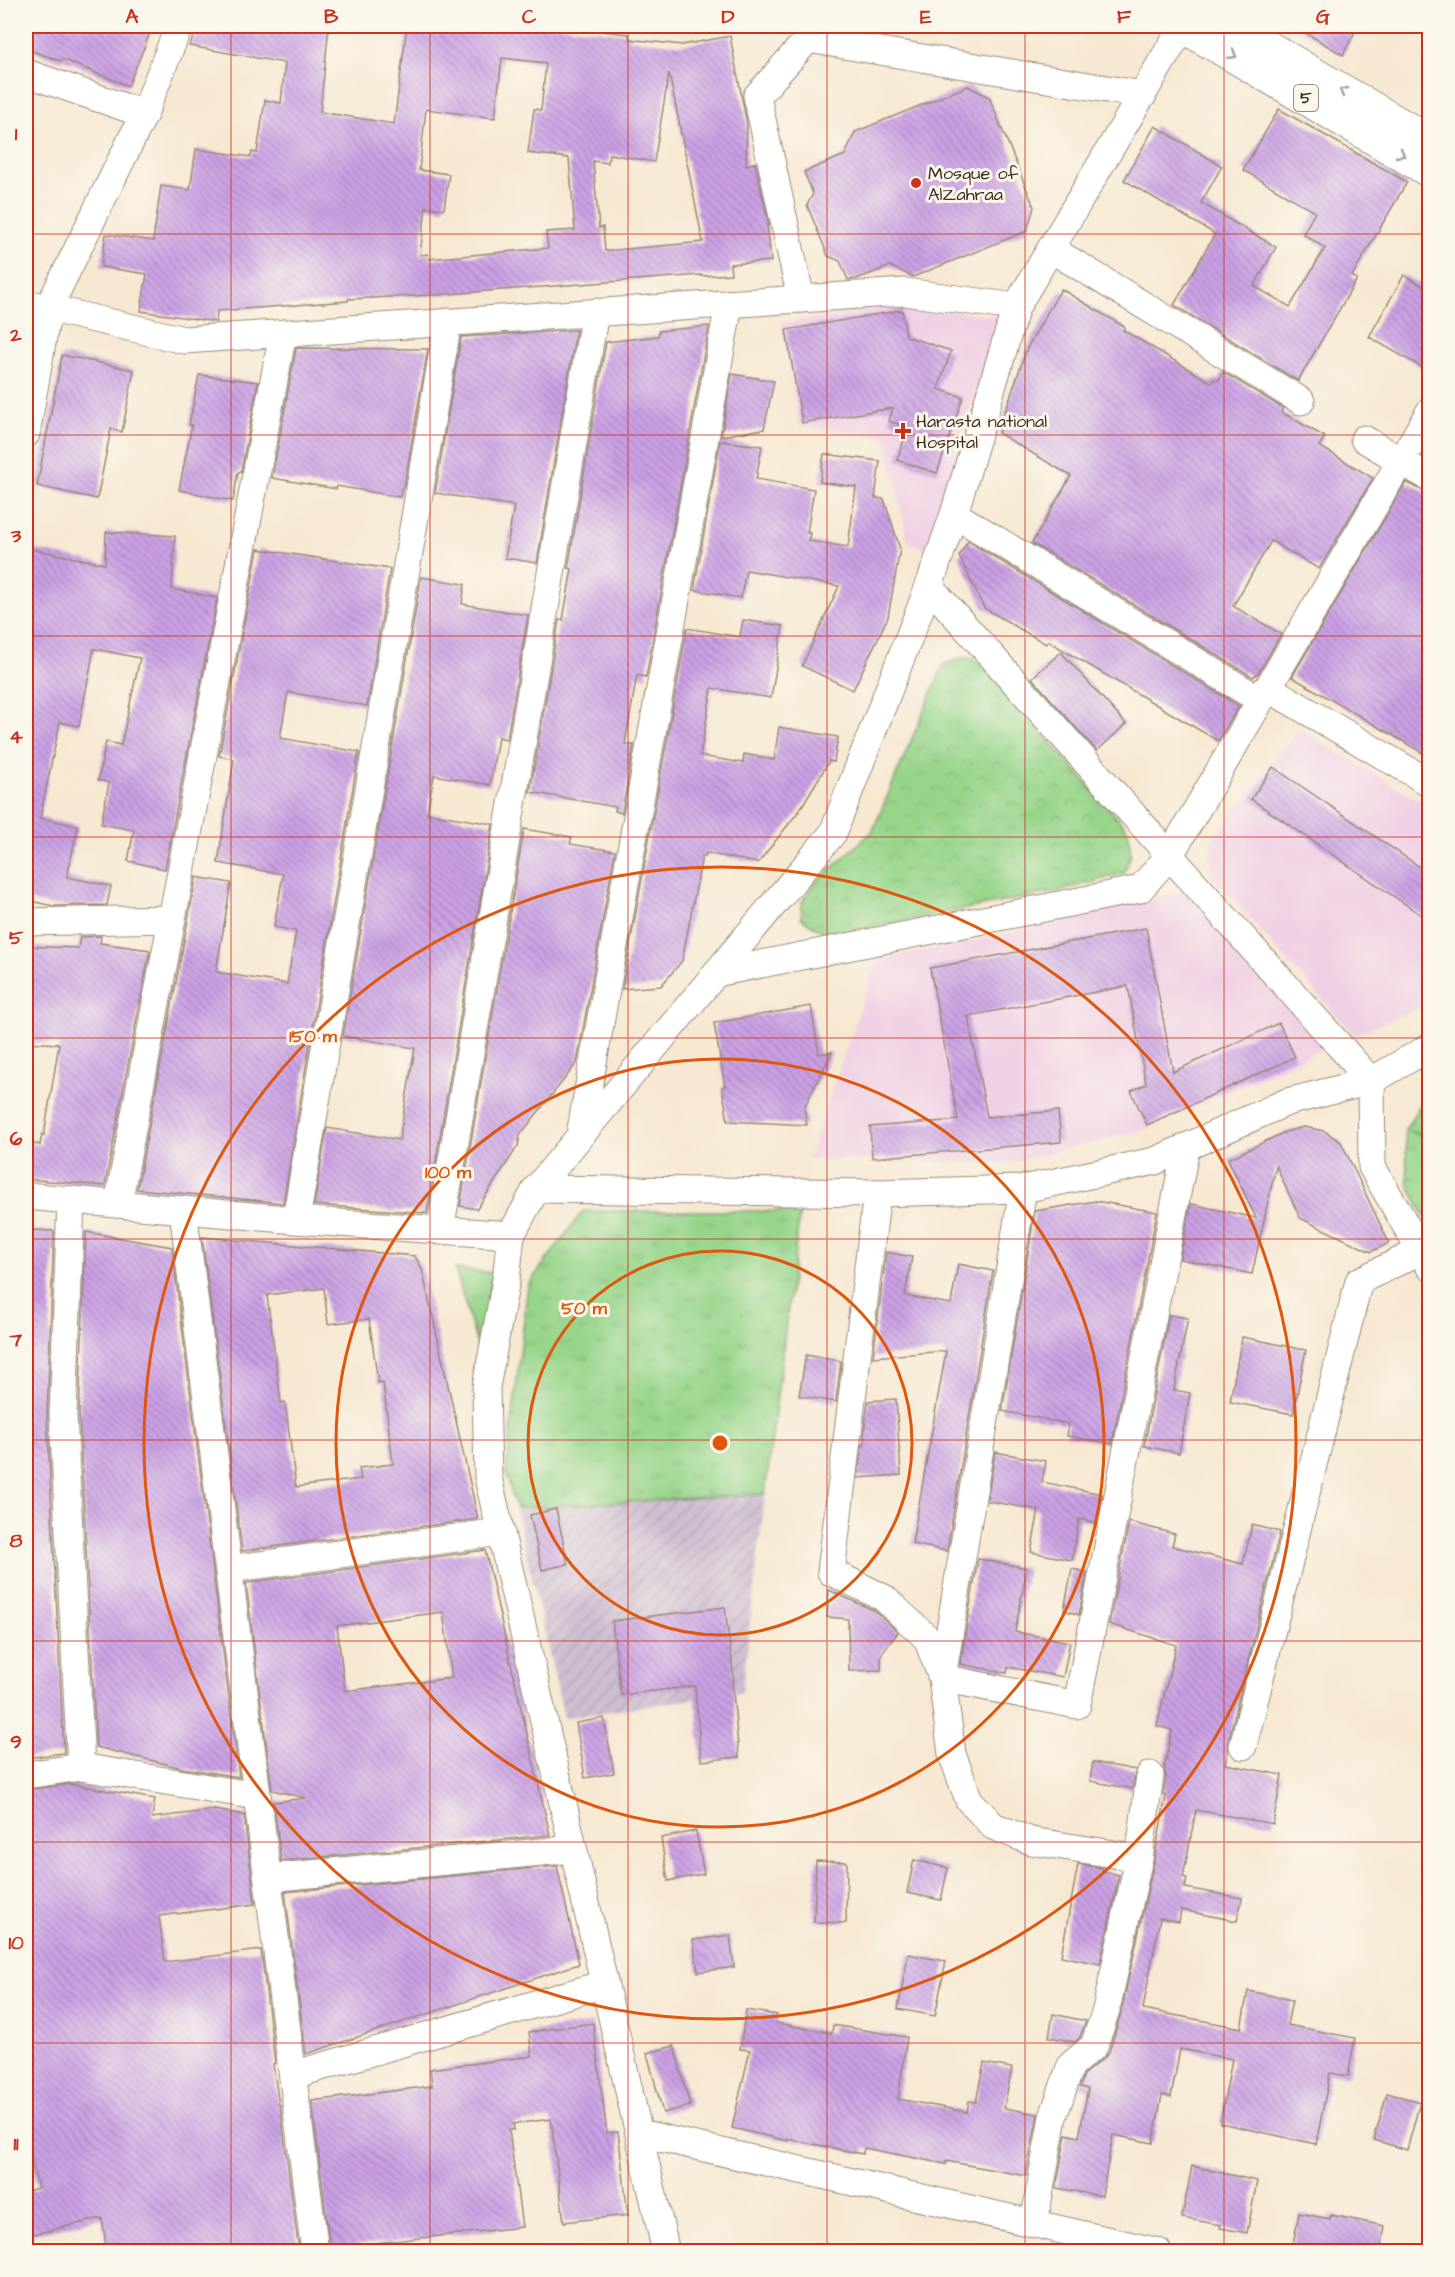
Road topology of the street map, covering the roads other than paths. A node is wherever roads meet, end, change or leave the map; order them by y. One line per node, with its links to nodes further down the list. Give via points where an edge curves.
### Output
1 (179, 26): 6 (street)
2 (1183, 26): 5 (street); 8 (main road, 5, one-way to 8)
3 (1232, 26): 7 (main road, 5, one-way to 3)
4 (26, 73): 6 (street)
5 (1143, 95): 9 (street); 10 (street, via 808,39 758,96)
6 (144, 114): 12 (street)
7 (1430, 142)
8 (1430, 171)
9 (1051, 249): 13 (street); 17 (street)
10 (801, 299): 11 (street); 13 (street, via 905,292)
11 (729, 304): 14 (street); 33 (street)
12 (37, 306): 16 (street, via 184,340); 19 (street)
13 (1016, 307): 23 (street)
14 (595, 312): 15 (street); 43 (street)
15 (448, 322): 16 (street); 42 (street)
16 (283, 333): 28 (street)
17 (1301, 400)
18 (1430, 411): 21 (street)
19 (26, 434)
20 (1364, 439): 21 (street)
21 (1401, 460): 22 (street); 25 (street)
22 (1430, 478)
23 (954, 514): 24 (street); 25 (street, via 1255,697)
24 (929, 586): 27 (street); 30 (street, via 833,833)
25 (1268, 688): 26 (street); 27 (street)
26 (1430, 783)
27 (1170, 855): 30 (street, via 1140,889); 32 (street)
28 (172, 919): 29 (street); 40 (street)
29 (26, 922)
30 (716, 972): 33 (street)
31 (1430, 1047): 32 (street)
32 (1371, 1081): 34 (street, via 1287,1102); 45 (street, via 1372,1167)
33 (580, 1137): 36 (street)
34 (1186, 1147): 35 (street, via 1155,1161); 48 (street, via 1077,1705)
35 (1023, 1188): 37 (street); 48 (street)
36 (536, 1189): 37 (street); 44 (street)
37 (877, 1193): 48 (street, via 831,1572 884,1598 927,1638)
38 (26, 1196): 39 (street)
39 (71, 1200): 40 (street); 50 (street, via 63,1415)
40 (118, 1204): 41 (street)
41 (183, 1210): 42 (street); 47 (street)
42 (296, 1220): 43 (street)
43 (440, 1231): 44 (street)
44 (511, 1234): 46 (street, via 486,1387 488,1478)
45 (1425, 1259): 49 (street, via 1359,1281)
46 (500, 1532): 47 (street); 54 (street)
47 (229, 1569): 53 (street)
48 (942, 1678): 55 (street, via 952,1754 969,1800 993,1826 1031,1841)
49 (1243, 1746)
50 (81, 1767): 51 (street); 53 (street)
51 (26, 1775)
52 (1150, 1775): 55 (street)
53 (257, 1796): 56 (street)
54 (573, 1849): 56 (street); 57 (street)
55 (1139, 1858): 60 (street, via 1106,2010 1094,2046 1071,2065 1053,2117)
56 (268, 1878): 58 (street)
57 (604, 1984): 58 (street); 59 (street)
58 (293, 2075): 61 (street)
59 (639, 2133): 60 (street); 62 (street)
60 (1034, 2223): 63 (street)
61 (315, 2252)
62 (666, 2252)
63 (1158, 2252)

